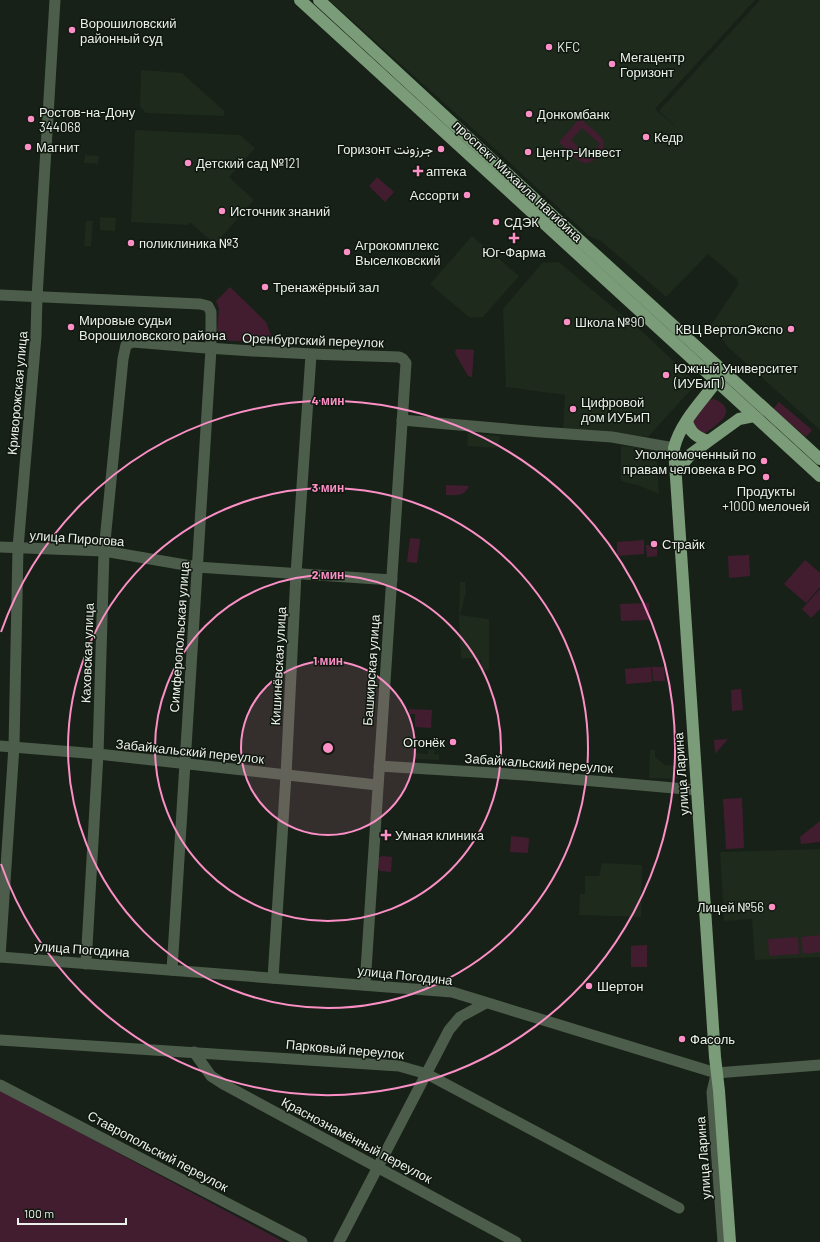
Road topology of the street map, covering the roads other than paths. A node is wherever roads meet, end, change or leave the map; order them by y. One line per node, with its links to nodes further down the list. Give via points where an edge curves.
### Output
1 (55, 0): 5 (street, Криворожская улица)
2 (300, 0): 11 (main road, проспект Михаила Нагибина)
3 (319, 0): 10 (main road, проспект Михаила Нагибина)
4 (0, 295): 5 (street)
5 (37, 297): 7 (street, Симферопольская улица, via 208,306 211,312); 25 (street, Криворожская улица)
6 (126, 345): 7 (street, Оренбургский переулок, via 134,342); 26 (street, Каховская улица)
7 (211, 349): 8 (street, Оренбургский переулок); 27 (street, Симферопольская улица)
8 (311, 355): 9 (street, Оренбургский переулок); 28 (street, Кишинёвская улица)
9 (403, 359): 16 (street, Башкирская улица, via 406,363)
10 (732, 380): 11 (main road); 12 (main road, проспект Михаила Нагибина)
11 (717, 381): 13 (main road, проспект Михаила Нагибина); 17 (main road)
12 (748, 394): 13 (main road); 21 (main road, проспект Михаила Нагибина)
13 (745, 407): 14 (main road, проспект Михаила Нагибина); 15 (main road)
14 (754, 416): 15 (main road); 23 (main road, проспект Михаила Нагибина)
15 (739, 419): 18 (main road)
16 (402, 420): 19 (street, via 612,437); 29 (street, Башкирская улица)
17 (687, 421): 18 (main road, via 694,435); 19 (main road)
18 (708, 441): 20 (main road)
19 (674, 448): 20 (main road, via 682,453); 22 (main road, улица Ларина)
20 (691, 454): 22 (main road)
21 (820, 459)
22 (676, 472): 37 (main road, улица Ларина)
23 (820, 476)
24 (0, 547): 25 (street, улица Пирогова)
25 (18, 548): 26 (street, улица Пирогова); 31 (street, Криворожская улица)
26 (104, 551): 27 (street, улица Пирогова); 32 (street, Каховская улица)
27 (197, 567): 28 (street, улица Пирогова); 33 (street, Симферопольская улица)
28 (296, 574): 29 (street, улица Пирогова); 35 (street, Кишинёвская улица)
29 (392, 580): 34 (street, Башкирская улица)
30 (0, 746): 31 (street, Забайкальский переулок)
31 (14, 746): 32 (street, Забайкальский переулок); 38 (street, Криворожская улица)
32 (98, 754): 33 (street, Забайкальский переулок); 39 (street, Каховская улица)
33 (185, 764): 35 (street, Забайкальский переулок); 40 (street, Симферопольская улица)
34 (379, 766): 36 (street, Башкирская улица); 37 (street, Забайкальский переулок)
35 (286, 776): 36 (street, Забайкальский переулок); 41 (street, Кишинёвская улица)
36 (377, 785): 42 (street, Башкирская улица)
37 (697, 790): 49 (main road, улица Ларина)
38 (0, 957): 39 (street, улица Погодина)
39 (86, 964): 40 (street, улица Погодина)
40 (172, 970): 41 (street, улица Погодина)
41 (273, 978): 42 (street, улица Погодина)
42 (365, 985): 43 (street, улица Погодина, via 452,992)
43 (465, 997): 44 (street, улица Погодина); 45 (street, via 470,1002)
44 (486, 1004): 45 (street); 49 (street, улица Погодина)
45 (466, 1013): 50 (street, via 449,1030)
46 (0, 1040): 47 (street, Парковый переулок)
47 (194, 1052): 50 (street, Парковый переулок, via 387,1064); 52 (street, Краснознамённый переулок, via 211,1076 225,1085)
48 (820, 1065): 49 (street, улица Погодина)
49 (716, 1073): 57 (street, улица Ларина, via 712,1092); 58 (main road, улица Ларина)
50 (427, 1074): 52 (street); 53 (street, Парковый переулок)
51 (0, 1085): 54 (street, Ставропольский переулок)
52 (378, 1167): 55 (street); 56 (street, Краснознамённый переулок)
53 (679, 1208)
54 (302, 1242)
55 (339, 1242)
56 (516, 1242)
57 (724, 1242)
58 (730, 1242)

